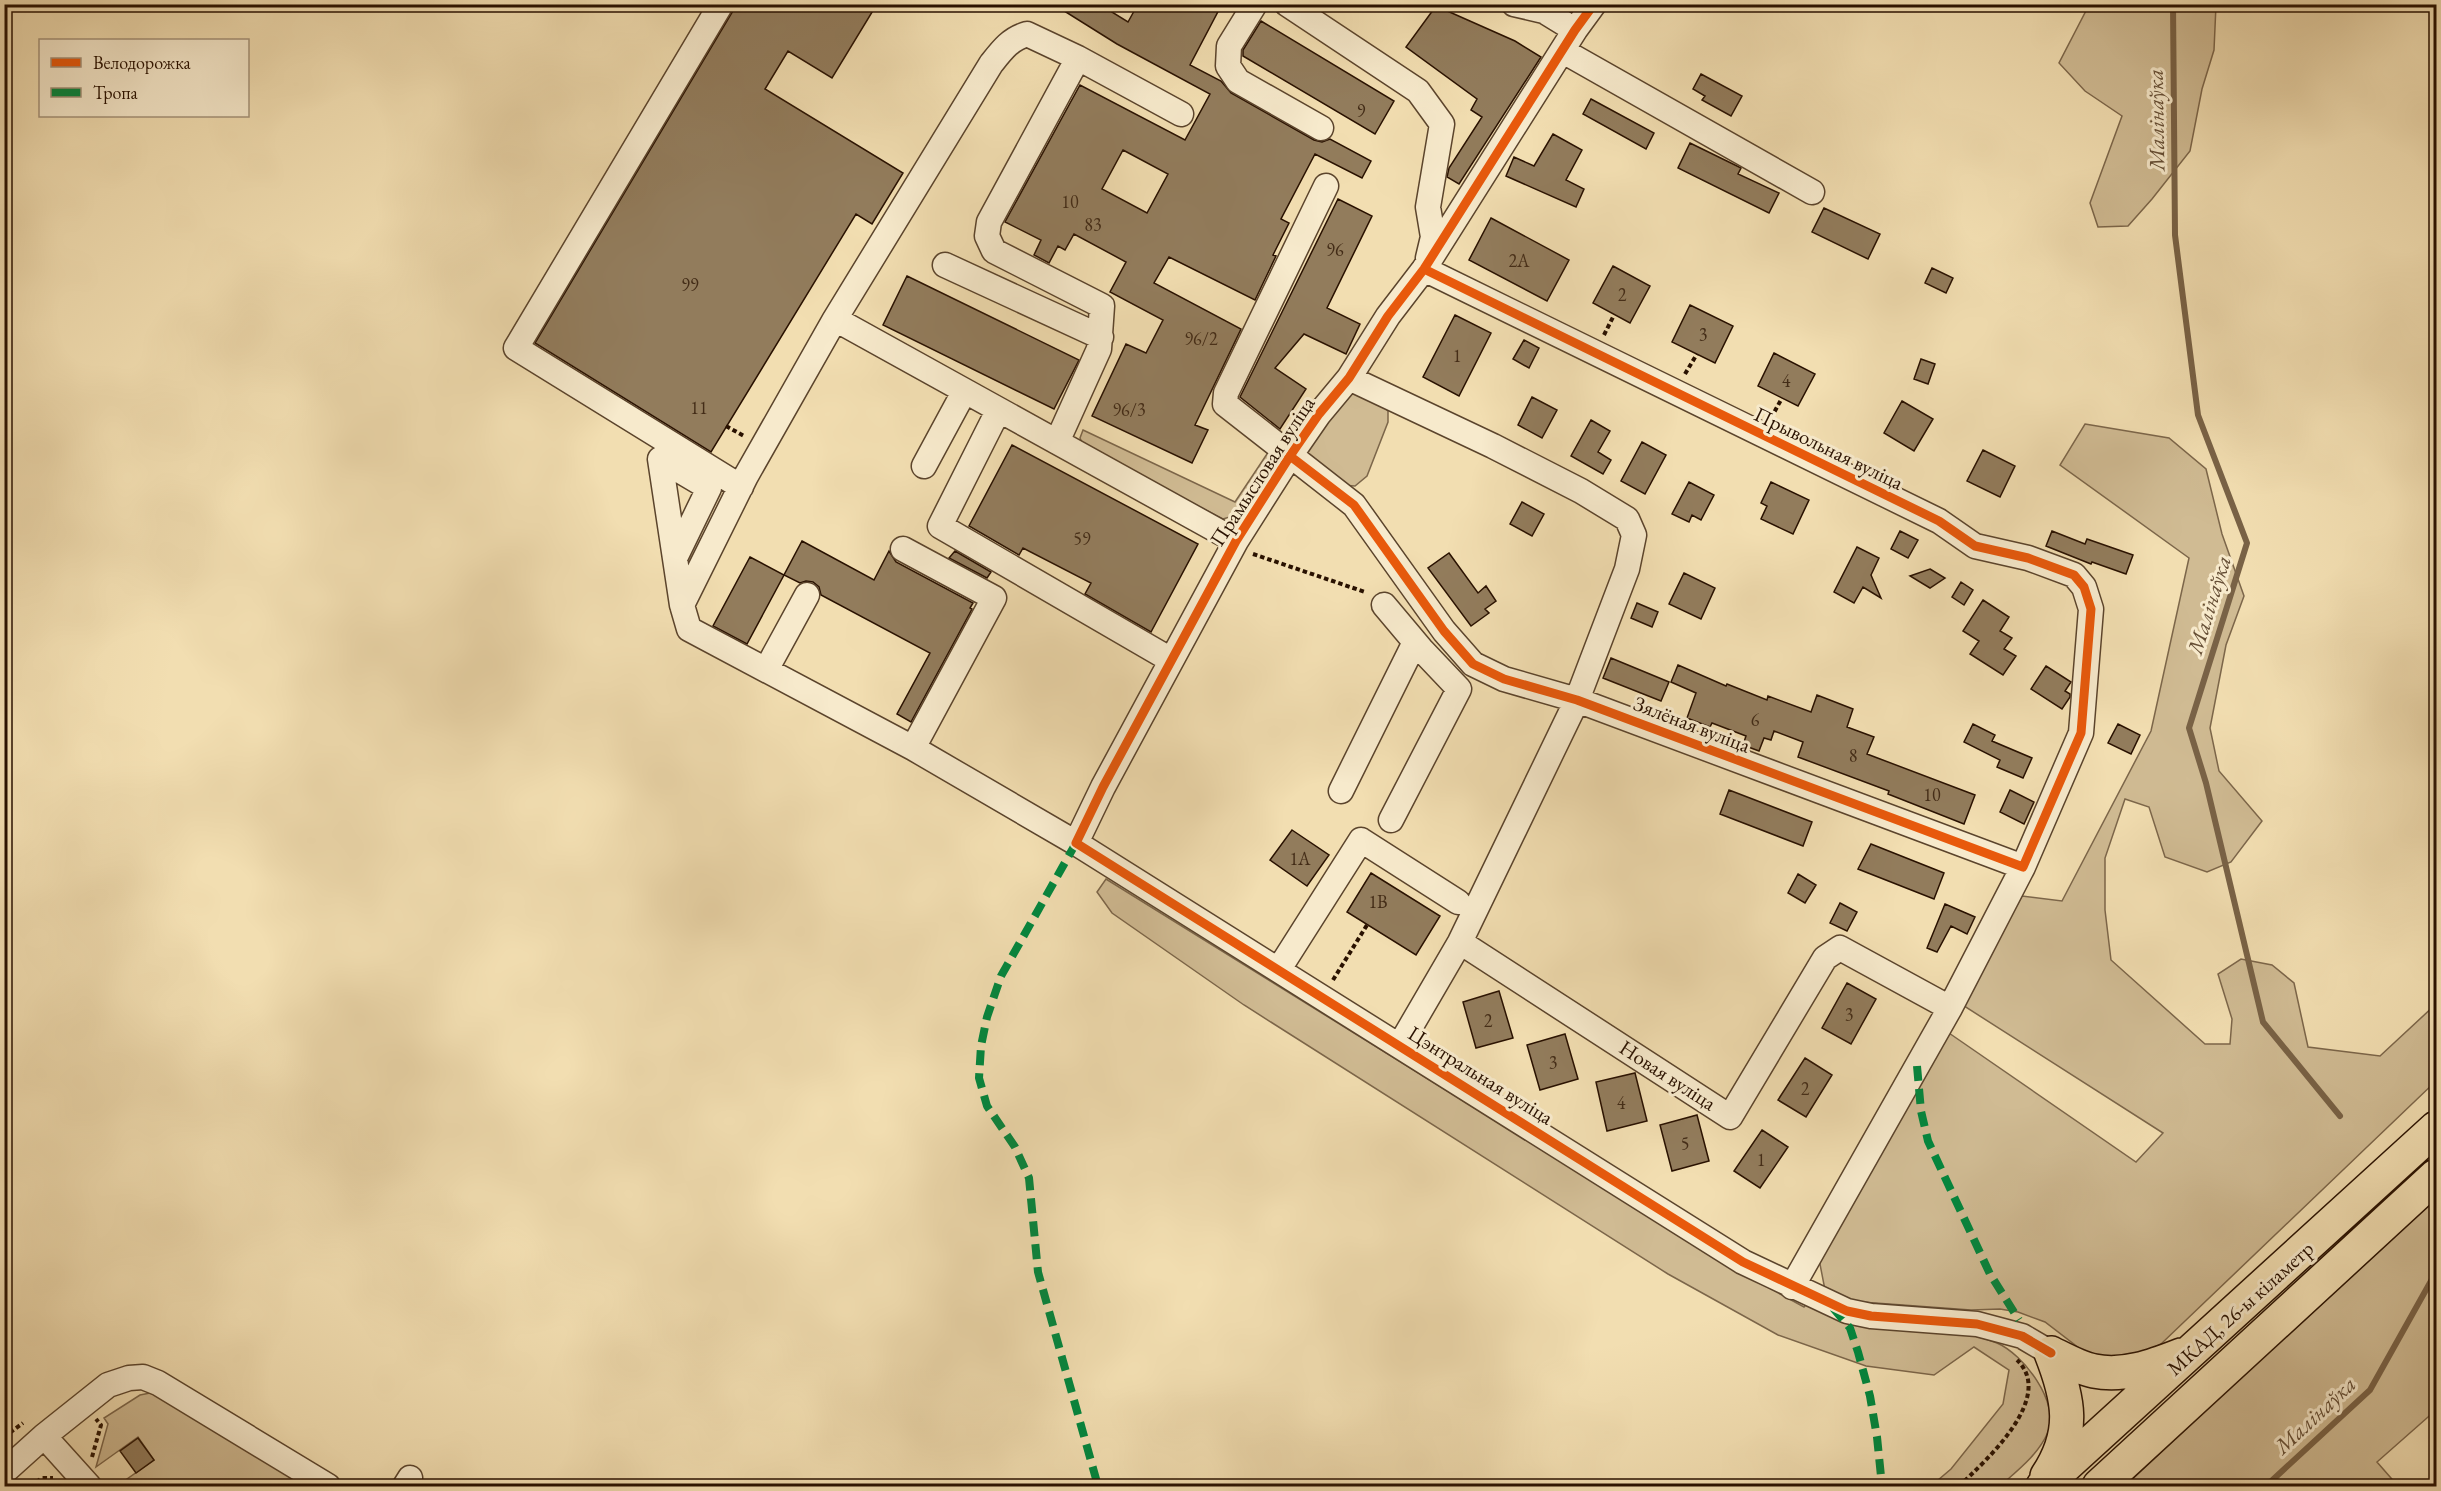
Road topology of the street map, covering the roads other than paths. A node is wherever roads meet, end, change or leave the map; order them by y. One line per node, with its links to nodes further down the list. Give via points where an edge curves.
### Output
1 (721, 4): 23 (street, via 516,348)
2 (1255, 4): 10 (street, via 1229,46 1228,66 1238,81)
3 (1287, 4): 14 (street, via 1418,92 1442,124 1428,207 1433,237)
4 (1514, 4): 6 (street, via 1544,11)
5 (1594, 4): 6 (street, Прамысловая вуліца)
6 (1575, 30): 7 (street, Прамысловая вуліца)
7 (1563, 51): 12 (street); 14 (street, Прамысловая вуліца)
8 (1078, 58): 9 (street); 15 (street, via 1027,34 1005,46); 16 (street, via 989,222 987,236 994,251 1102,306)
9 (1181, 114)
10 (1321, 128)
11 (1326, 186): 21 (street, Зялёная вуліца, via 1226,393 1225,404)
12 (1812, 192)
13 (945, 265): 16 (street)
14 (1425, 266): 17 (street, Прамысловая вуліца); 38 (street, Прывольная вуліца, via 1939,521 1975,546 2028,558 2074,575 2084,587 2091,609 2080,733)
15 (836, 319): 18 (street); 23 (street)
16 (1101, 337): 20 (street)
17 (1348, 378): 21 (street, Прамысловая вуліца); 33 (street, via 1493,446 1627,519 1634,535 1627,569)
18 (964, 392): 19 (street); 22 (street)
19 (998, 411): 20 (street); 31 (street, via 940,526)
20 (1057, 442): 24 (street)
21 (1290, 456): 24 (street, Прамысловая вуліца); 33 (street, Зялёная вуліца, via 1354,505 1444,631 1473,664 1504,679)
22 (924, 466)
23 (741, 487): 29 (street)
24 (1234, 544): 31 (street, Прамысловая вуліца)
25 (903, 549): 34 (street, via 994,598)
26 (675, 558): 29 (street)
27 (807, 595): 32 (street)
28 (1375, 599): 30 (street)
29 (682, 605): 32 (street, via 690,629)
30 (1415, 642): 35 (street); 36 (street, via 1459,689)
31 (1171, 660): 37 (street, Прамысловая вуліца)
32 (766, 670): 34 (street)
33 (1577, 700): 38 (street, Зялёная вуліца); 40 (street)
34 (913, 748): 37 (street)
35 (1341, 791)
36 (1391, 820)
37 (1076, 843): 41 (street, Цэнтральная вуліца)
38 (2024, 867): 42 (street)
39 (1458, 902): 41 (street, via 1361,840)
40 (1460, 942): 42 (street, Новая вуліца, via 1730,1116 1825,958 1840,948); 43 (street)
41 (1279, 969): 43 (street, Цэнтральная вуліца)
42 (1950, 1008): 46 (street)
43 (1400, 1046): 46 (street, Цэнтральная вуліца, via 1743,1262)
44 (2436, 1128): 47 (highway, МКАД, 26-ы кіламетр)
45 (2436, 1176): 54 (highway, МКАД, 26-ы кіламетр)
46 (1792, 1287): 48 (street, Цэнтральная вуліца, via 1847,1311 1871,1316 1977,1324 2022,1336)
47 (2194, 1350): 48 (highway, via 2150,1367 2124,1372 2095,1371); 53 (highway, МКАД, 26-ы кіламетр)
48 (2051, 1353): 53 (highway, via 2065,1394 2067,1431)
49 (44, 1436): 50 (street); 51 (street); 52 (street, via 108,1385 143,1377)
50 (6, 1470)
51 (89, 1486)
52 (328, 1486)
53 (2041, 1486)
54 (2099, 1486)

